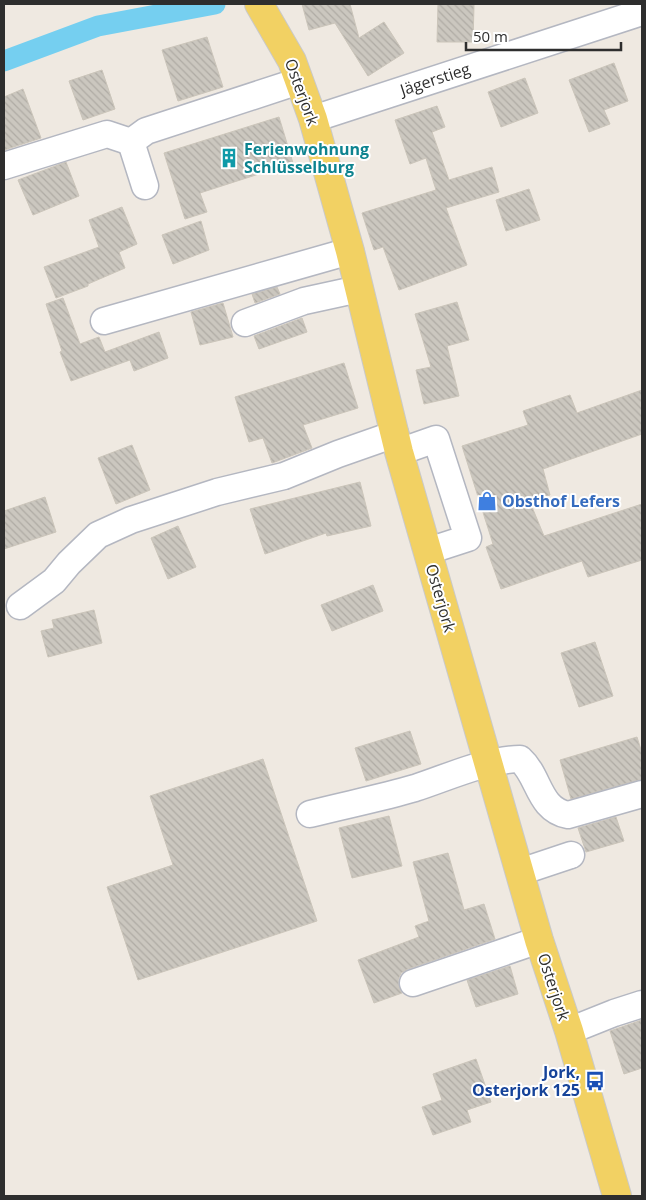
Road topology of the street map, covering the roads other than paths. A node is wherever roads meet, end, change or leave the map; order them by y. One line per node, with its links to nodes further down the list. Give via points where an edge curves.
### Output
1 (259, 4): 3 (main road, Osterjork, via 292,61)
2 (642, 12): 4 (street, Jägerstieg)
3 (300, 82): 4 (main road, Osterjork); 5 (street, via 146,131)
4 (313, 119): 8 (main road, Osterjork)
5 (131, 142): 6 (street, via 107,134); 7 (street)
6 (4, 166)
7 (145, 186)
8 (350, 251): 9 (main road, Osterjork); 10 (street)
9 (360, 289): 11 (street, via 304,301); 12 (main road, Osterjork)
10 (104, 321)
11 (245, 323)
12 (397, 443): 13 (main road, Osterjork); 13 (street, via 436,439 468,538); 14 (street, via 338,454 284,476 217,492 131,520 98,535 54,581)
13 (428, 551): 15 (main road, Osterjork)
14 (20, 606)
15 (488, 763): 16 (street, via 520,759 551,809 558,813 568,815); 17 (street, via 413,788); 19 (main road, Osterjork)
16 (642, 794)
17 (310, 814)
18 (571, 855): 19 (street)
19 (520, 872): 20 (main road, Osterjork)
20 (539, 940): 21 (street); 23 (main road, Osterjork)
21 (413, 984)
22 (642, 1004): 23 (street)
23 (569, 1031): 24 (main road, Osterjork)
24 (617, 1196)

